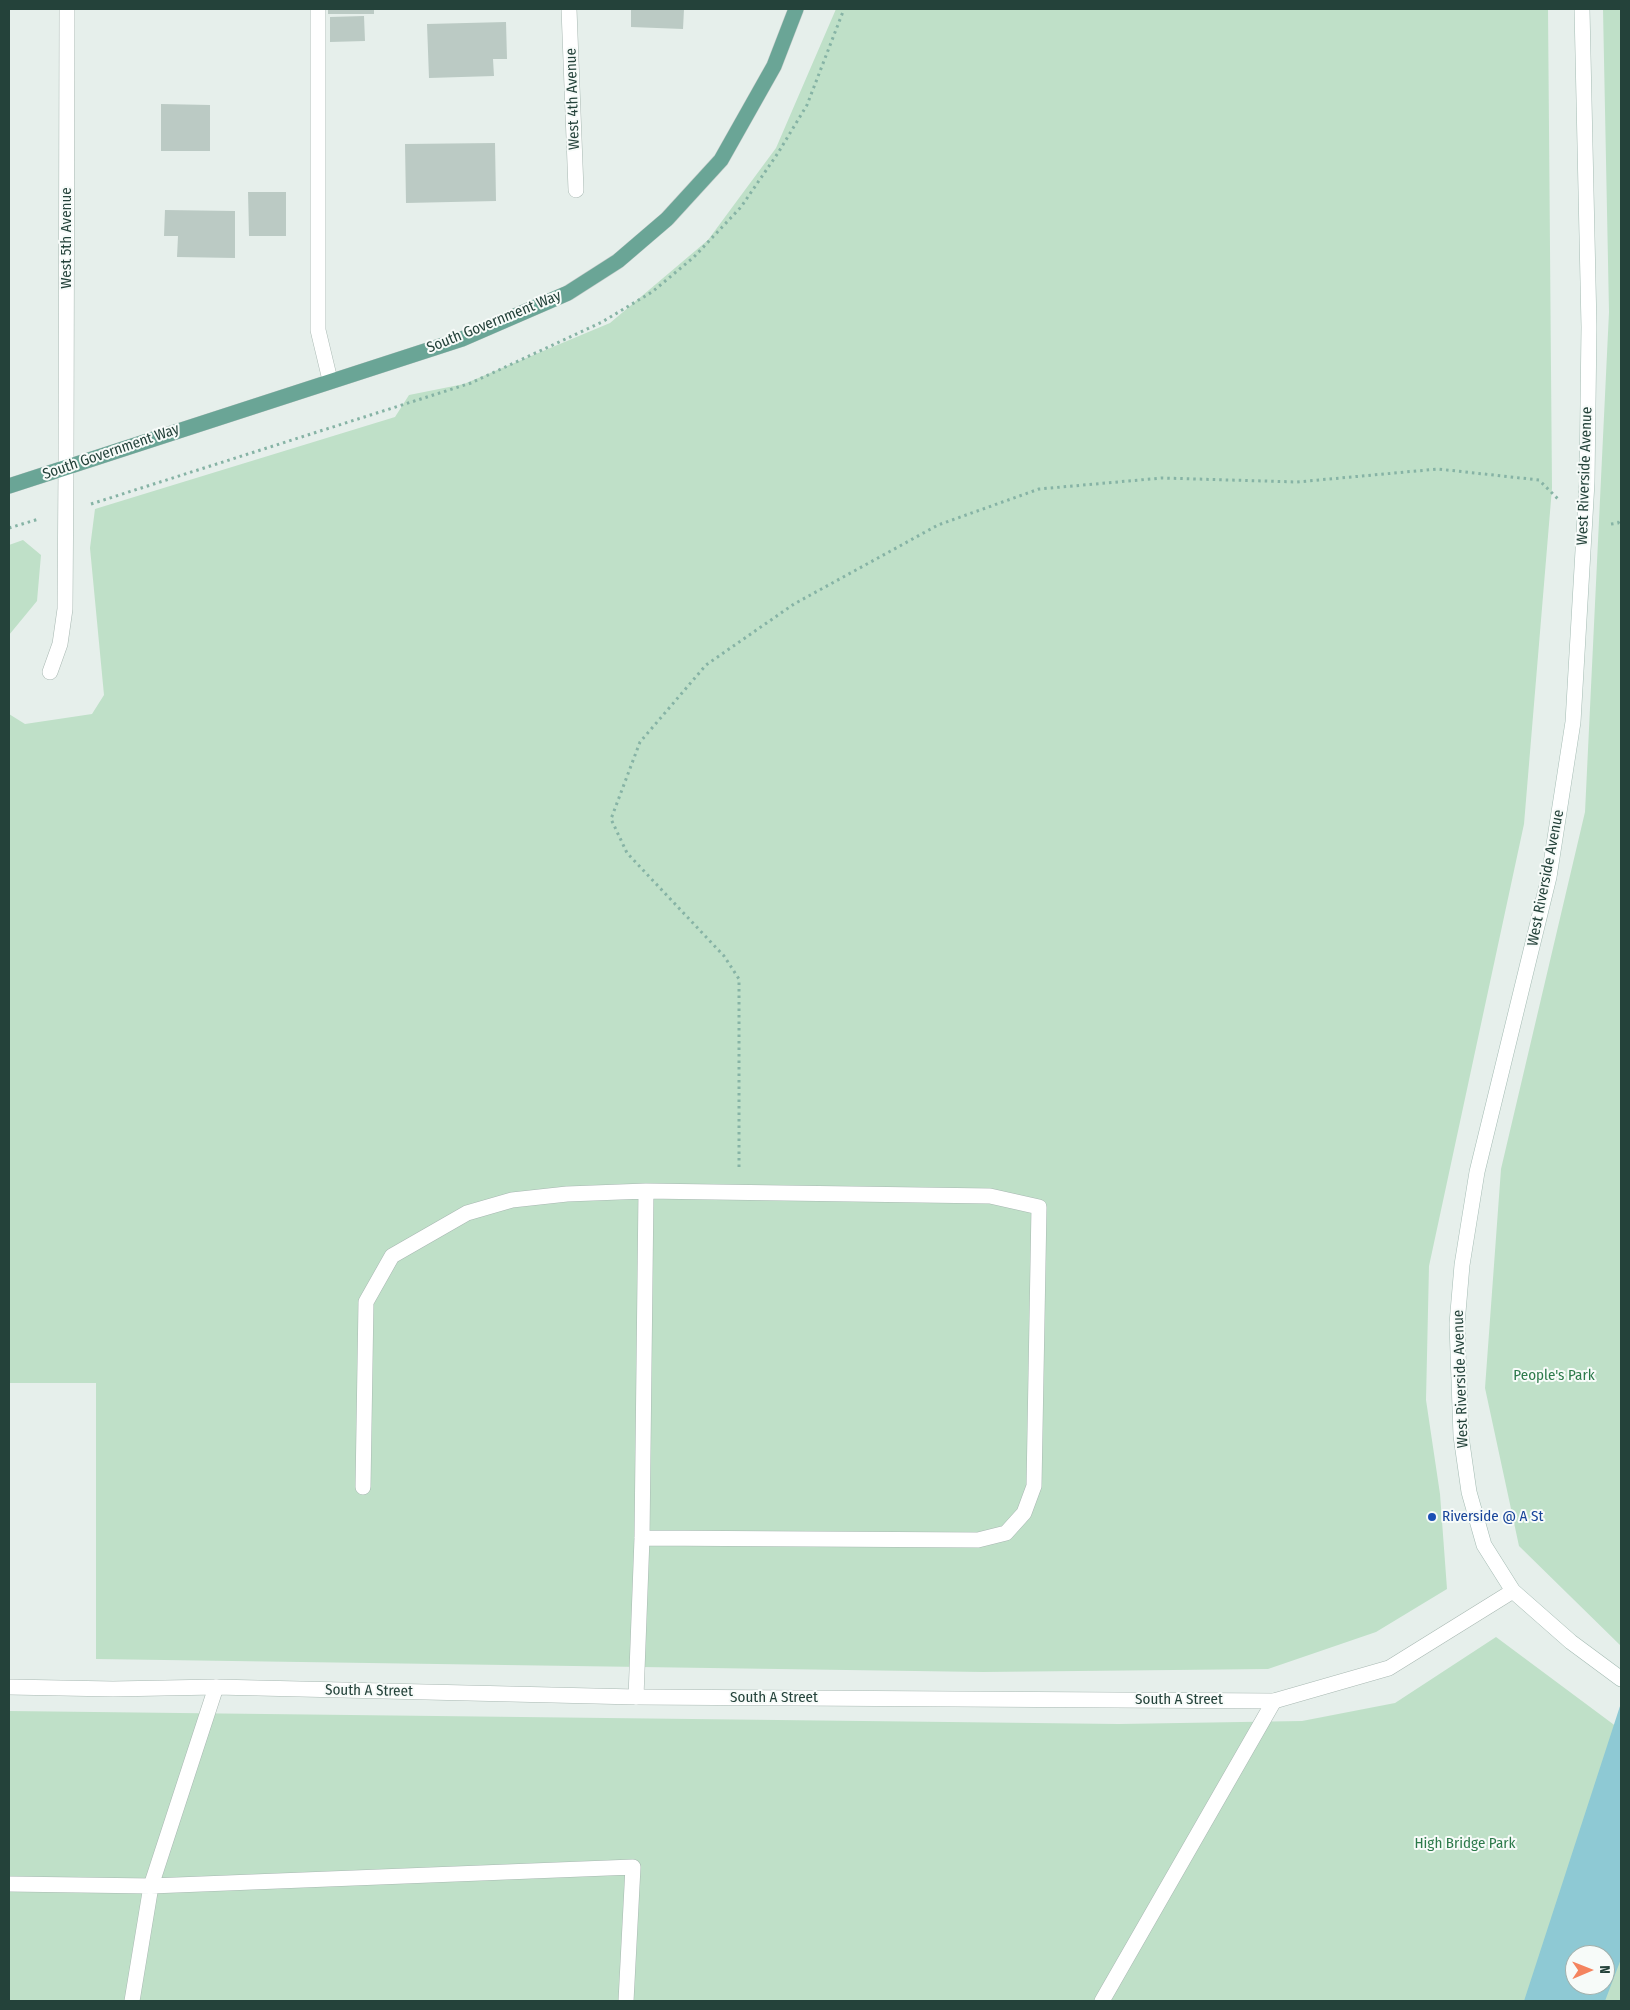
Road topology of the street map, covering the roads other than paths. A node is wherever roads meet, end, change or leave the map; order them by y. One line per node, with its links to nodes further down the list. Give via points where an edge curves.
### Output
1 (67, 9): 8 (street, West 5th Avenue)
2 (318, 9): 7 (street, via 318,330)
3 (569, 9): 6 (street, West 4th Avenue)
4 (796, 9): 7 (main road, South Government Way, via 774,66 721,160 667,219 618,261 568,293 462,339)
5 (1582, 9): 14 (street, West Riverside Avenue, via 1589,327 1584,526 1574,722 1547,886 1477,1172 1462,1264 1457,1324 1461,1436 1469,1492 1484,1545)
6 (576, 190)
7 (330, 380): 8 (main road, South Government Way)
8 (66, 468): 9 (main road, South Government Way); 10 (street, West 5th Avenue, via 65,609 60,644)
9 (9, 486)
10 (50, 672)
11 (646, 1191): 12 (street, via 512,1200 467,1213 392,1256 366,1302); 13 (street); 13 (street, via 990,1196 1039,1207 1034,1486 1024,1514 1006,1533 978,1540)
12 (363, 1487)
13 (642, 1538): 18 (street)
14 (1513, 1591): 15 (street, West Riverside Avenue, via 1571,1642); 19 (street, South A Street, via 1389,1668)
15 (1621, 1679)
16 (9, 1687): 17 (street, South A Street)
17 (216, 1687): 18 (street, South A Street); 21 (street)
18 (636, 1697): 19 (street, South A Street)
19 (1274, 1701): 24 (street)
20 (9, 1884): 21 (street)
21 (151, 1886): 22 (street); 23 (street, via 633,1868)
22 (132, 2001)
23 (626, 2001)
24 (1102, 2001)

